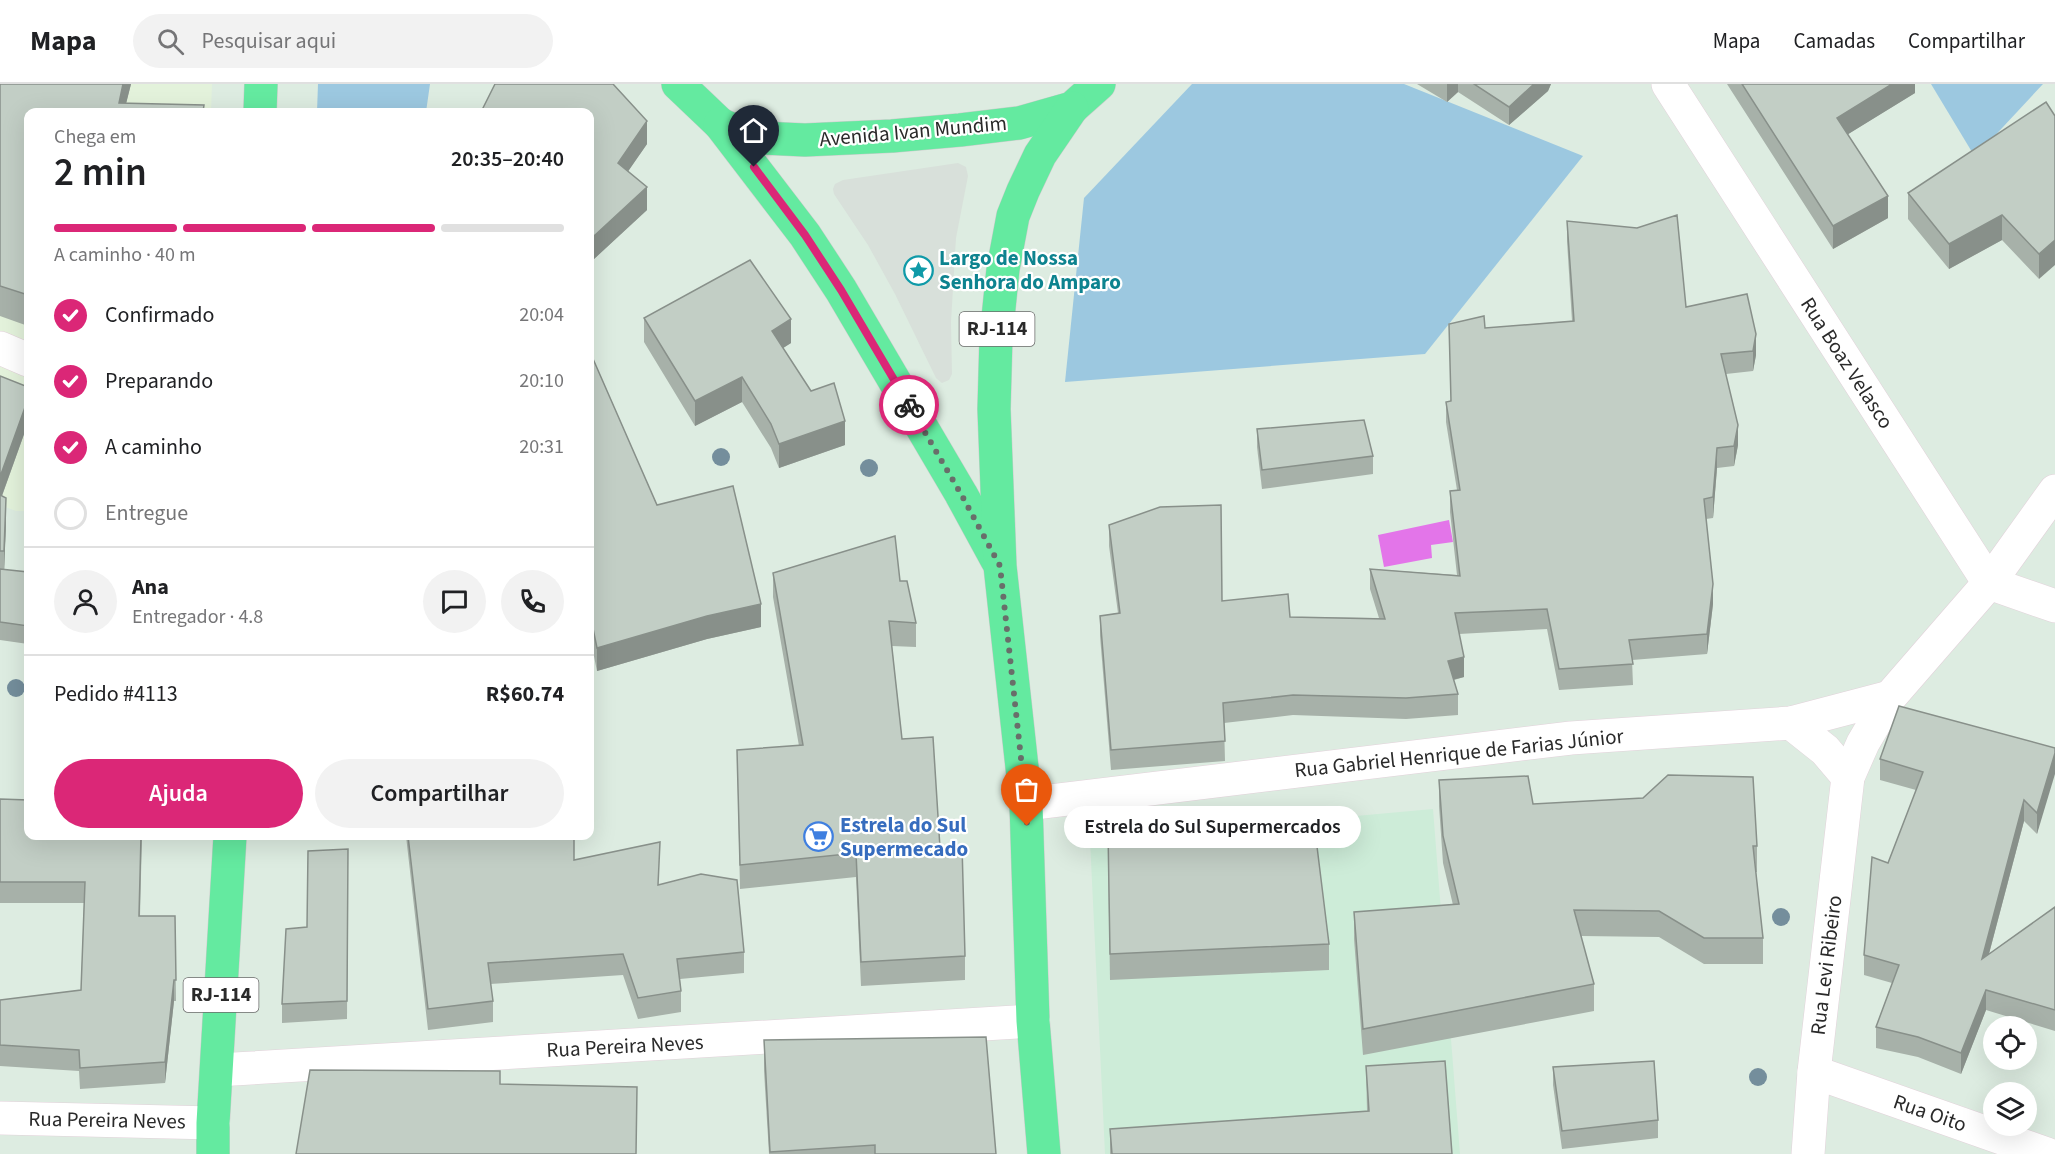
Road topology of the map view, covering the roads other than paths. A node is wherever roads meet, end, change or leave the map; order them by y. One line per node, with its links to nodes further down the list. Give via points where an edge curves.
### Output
1 (261, 84): 5 (main road)
2 (678, 84): 7 (main road, RJ-114)
3 (1098, 84): 6 (main road, Avenida Ivan Mundim / RJ-114)
4 (1668, 84): 12 (street, Rua Boaz Velasco)
5 (260, 108)
6 (1072, 108): 7 (main road, Avenida Ivan Mundim / RJ-114, via 1018,123 805,140 760,138); 11 (main road, RJ-114, via 1040,155 1023,191 1013,216 1002,269 994,409)
7 (720, 124): 11 (main road, via 805,235 841,290)
8 (0, 348): 9 (street)
9 (24, 358)
10 (2055, 491): 12 (street, Rua Levi Ribeiro)
11 (1000, 566): 17 (main road, RJ-114)
12 (1989, 583): 13 (street); 14 (street, Rua Levi Ribeiro)
13 (2055, 606)
14 (1890, 697): 15 (street, Rua Gabriel Henrique de Farias Júnior); 16 (street, Rua Levi Ribeiro)
15 (1791, 723): 16 (street, via 1825,750); 17 (street, Rua Gabriel Henrique de Farias Júnior, via 1571,738)
16 (1848, 777): 21 (street, Rua Levi Ribeiro)
17 (1026, 804): 19 (main road, RJ-114)
18 (230, 840): 20 (main road, RJ-114)
19 (1034, 1021): 20 (street, Rua Pereira Neves); 24 (main road)
20 (217, 1070): 23 (main road, RJ-114)
21 (1814, 1072): 25 (street, Rua Levi Ribeiro); 26 (street, Rua Oito)
22 (0, 1118): 23 (street, Rua Pereira Neves)
23 (213, 1138)
24 (1044, 1154)
25 (1808, 1154)
26 (2047, 1154)

